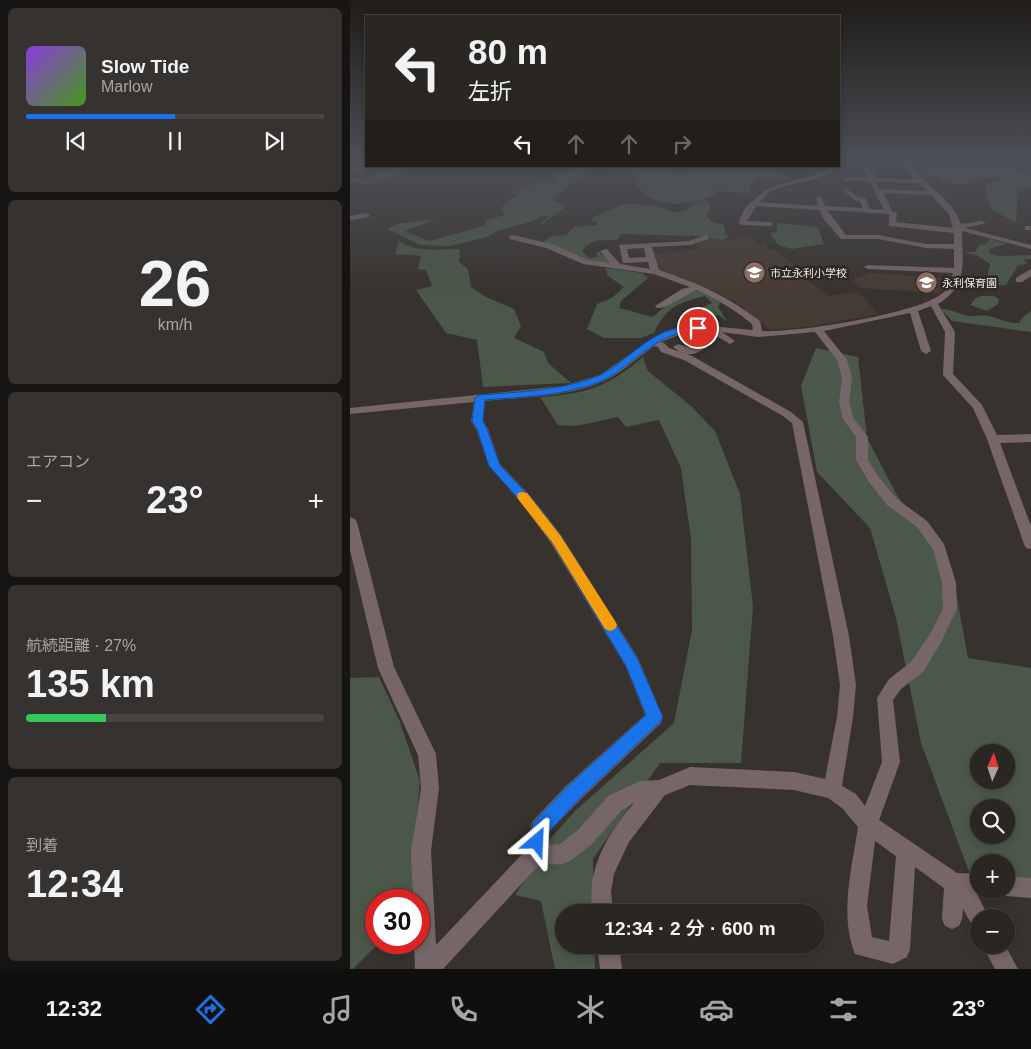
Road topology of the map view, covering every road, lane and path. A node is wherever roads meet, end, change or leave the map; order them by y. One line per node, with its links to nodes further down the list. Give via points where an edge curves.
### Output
1 (752, 206): 12 (street, via 742,223)
2 (821, 206): 17 (street, via 844,236)
3 (842, 206): 7 (street)
4 (866, 206): 7 (street)
5 (886, 206): 8 (street)
6 (945, 206): 15 (street, via 956,219)
7 (867, 210): 8 (street)
8 (889, 212): 13 (street, via 893,213)
9 (366, 215): 10 (street)
10 (350, 218)
11 (982, 223): 15 (street)
12 (769, 224)
13 (892, 224): 15 (street); 19 (street)
14 (867, 229): 17 (street)
15 (957, 229): 21 (street); 22 (street)
16 (513, 237): 26 (street, via 548,246 586,262)
17 (876, 237): 19 (street)
18 (705, 238): 20 (street, via 690,243)
19 (890, 238): 21 (street, via 937,251)
20 (647, 246): 24 (street); 25 (street, via 622,247)
21 (958, 247): 28 (street)
22 (1031, 247)
23 (604, 251): 26 (street)
24 (651, 260): 25 (street); 29 (street)
25 (626, 261): 26 (street)
26 (615, 265): 29 (street)
27 (868, 266): 28 (street)
28 (959, 271): 33 (street, via 946,295)
29 (655, 272): 32 (street)
30 (1031, 272): 31 (street)
31 (1020, 280)
32 (699, 287): 34 (street, via 685,291); 38 (street, via 749,316 757,323)
33 (934, 304): 35 (street); 46 (street, via 950,332 948,375 978,407)
34 (660, 306)
35 (914, 311): 37 (street); 42 (street)
36 (716, 329): 38 (street); 39 (street, via 689,328); 41 (street)
37 (817, 329): 38 (street, via 791,334); 51 (street, via 842,360 847,378 844,403 849,419 862,437 862,460 892,502 922,524 939,548 949,583 950,609 935,639 917,667 895,684 885,698 891,762)
38 (758, 334)
39 (656, 340): 40 (street, via 692,352); 43 (street, via 610,373 593,381 546,392); 50 (street, via 665,350 688,358 797,422 848,685)
40 (711, 340)
41 (730, 341)
42 (926, 351)
43 (480, 398): 44 (street); 53 (street, via 477,421 495,466 556,539 632,662 655,717 573,793 540,829)
44 (350, 411)
45 (1031, 438): 46 (street)
46 (993, 439): 48 (street)
47 (350, 522): 63 (street, via 386,668 420,736 428,761 430,788 421,851)
48 (1031, 544)
49 (659, 789): 50 (street, via 690,776 794,781); 53 (street, via 640,790 615,803 585,837 563,854); 58 (street, via 628,823 608,860 600,890)
50 (832, 790): 51 (street, via 849,801)
51 (868, 824): 52 (street); 52 (street, via 856,906 863,946 893,954 899,949)
52 (906, 851): 54 (street)
53 (535, 854): 63 (street)
54 (954, 883): 55 (street); 59 (street, via 964,891); 60 (street)
55 (970, 884)
56 (1015, 887): 57 (street)
57 (1031, 888)
58 (602, 904)
59 (974, 909)
60 (952, 919)
61 (609, 954): 64 (street)
62 (998, 954): 65 (street)
63 (427, 969)
64 (611, 969)
65 (1007, 969)

